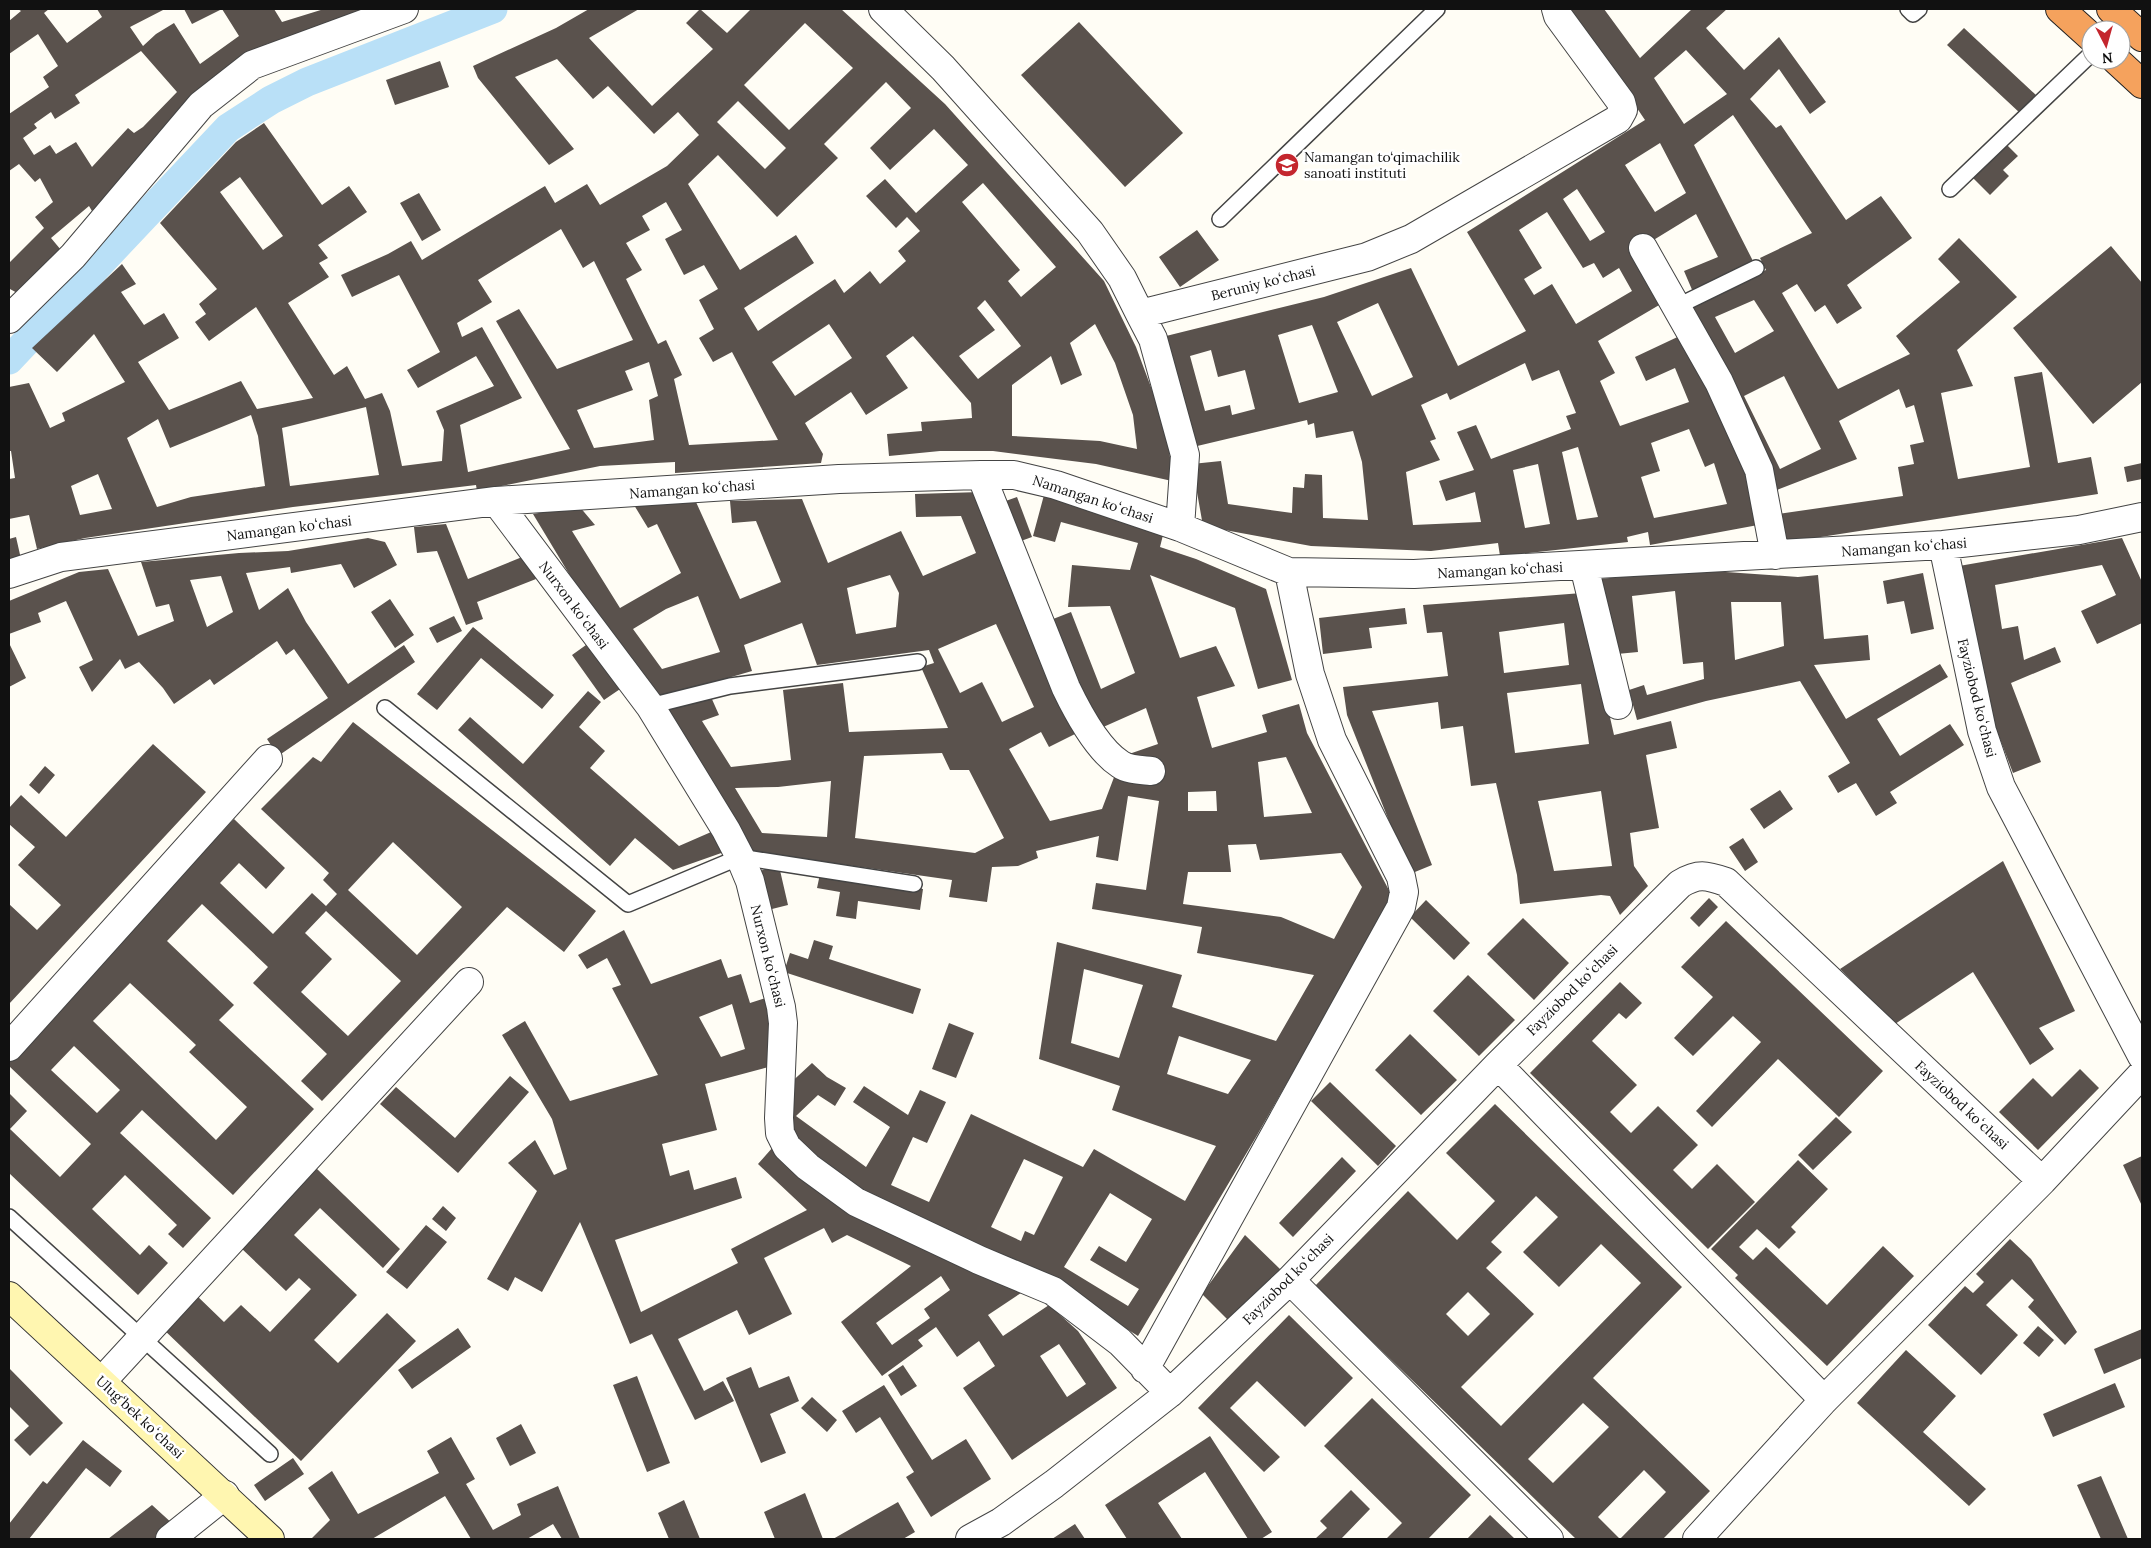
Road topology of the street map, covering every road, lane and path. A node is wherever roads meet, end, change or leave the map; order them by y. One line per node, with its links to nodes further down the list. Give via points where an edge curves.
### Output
1 (404, 9): 20 (street, via 252,65 201,105 73,256)
2 (883, 9): 19 (street, via 943,68 1090,232 1122,278)
3 (1437, 9): 15 (lane)
4 (1556, 9): 19 (street, Beruniy koʻchasi, via 1621,102 1618,119 1411,239 1390,248 1367,257)
5 (1908, 9): 6 (lane, via 1913,14)
6 (1919, 9)
7 (2060, 9): 9 (highway)
8 (2111, 9): 10 (highway)
9 (2081, 28)
10 (2142, 37)
11 (2081, 64): 14 (lane)
12 (2127, 70): 13 (highway)
13 (2142, 84)
14 (1950, 189)
15 (1220, 219)
16 (1643, 248): 18 (street)
17 (1756, 268): 18 (lane)
18 (1678, 306): 26 (street, via 1720,382 1759,470)
19 (1140, 314): 24 (street, via 1153,339 1184,455)
20 (9, 319)
21 (981, 475): 22 (street, Namangan koʻchasi, via 839,479); 24 (street, Namangan koʻchasi, via 1014,475 1056,485); 35 (street, via 1080,717 1121,765)
22 (496, 501): 29 (street, Namangan koʻchasi, via 61,557); 31 (street, Nurxon koʻchasi)
23 (2142, 517): 25 (street, Namangan koʻchasi, via 2079,530)
24 (1180, 527): 28 (street, Namangan koʻchasi)
25 (1943, 545): 26 (street, Namangan koʻchasi); 40 (street, Fayziobod koʻchasi, via 1982,731 2001,787)
26 (1775, 555): 27 (street, Namangan koʻchasi)
27 (1584, 566): 28 (street, Namangan koʻchasi, via 1414,574); 32 (street)
28 (1289, 572): 48 (street, via 1310,674 1332,740 1401,877 1404,892 1401,907)
29 (9, 574)
30 (918, 662): 31 (lane, via 730,686)
31 (650, 706): 36 (street, Nurxon koʻchasi)
32 (1618, 706)
33 (385, 708): 36 (lane, via 628,904)
34 (268, 760): 39 (street)
35 (1151, 771)
36 (740, 857): 37 (lane); 48 (street, Nurxon koʻchasi, via 750,881 781,1007 779,1118 780,1133 786,1147 856,1202 1053,1291 1120,1342)
37 (914, 884)
38 (469, 982): 47 (street)
39 (9, 1046)
40 (2142, 1056)
41 (1498, 1065): 43 (street, Fayziobod koʻchasi, via 1680,884 1689,878 1705,875 1726,882); 45 (street, Fayziobod koʻchasi); 51 (street)
42 (2142, 1074): 43 (street)
43 (2042, 1181): 51 (street)
44 (9, 1217): 47 (lane)
45 (1290, 1280): 50 (street, Fayziobod koʻchasi); 58 (street)
46 (9, 1296): 49 (street, Ulugʻbek koʻchasi)
47 (141, 1336): 49 (street); 52 (lane)
48 (1145, 1370): 50 (street, Nurxon koʻchasi)
49 (102, 1381): 53 (street, Ulugʻbek koʻchasi)
50 (1170, 1393): 54 (street, Fayziobod koʻchasi)
51 (1824, 1400): 59 (street)
52 (270, 1454)
53 (225, 1495): 55 (street); 56 (street, Ulugʻbek koʻchasi)
54 (1006, 1530): 57 (street, Fayziobod koʻchasi)
55 (170, 1539)
56 (270, 1539)
57 (970, 1539)
58 (1549, 1539)
59 (1697, 1539)

